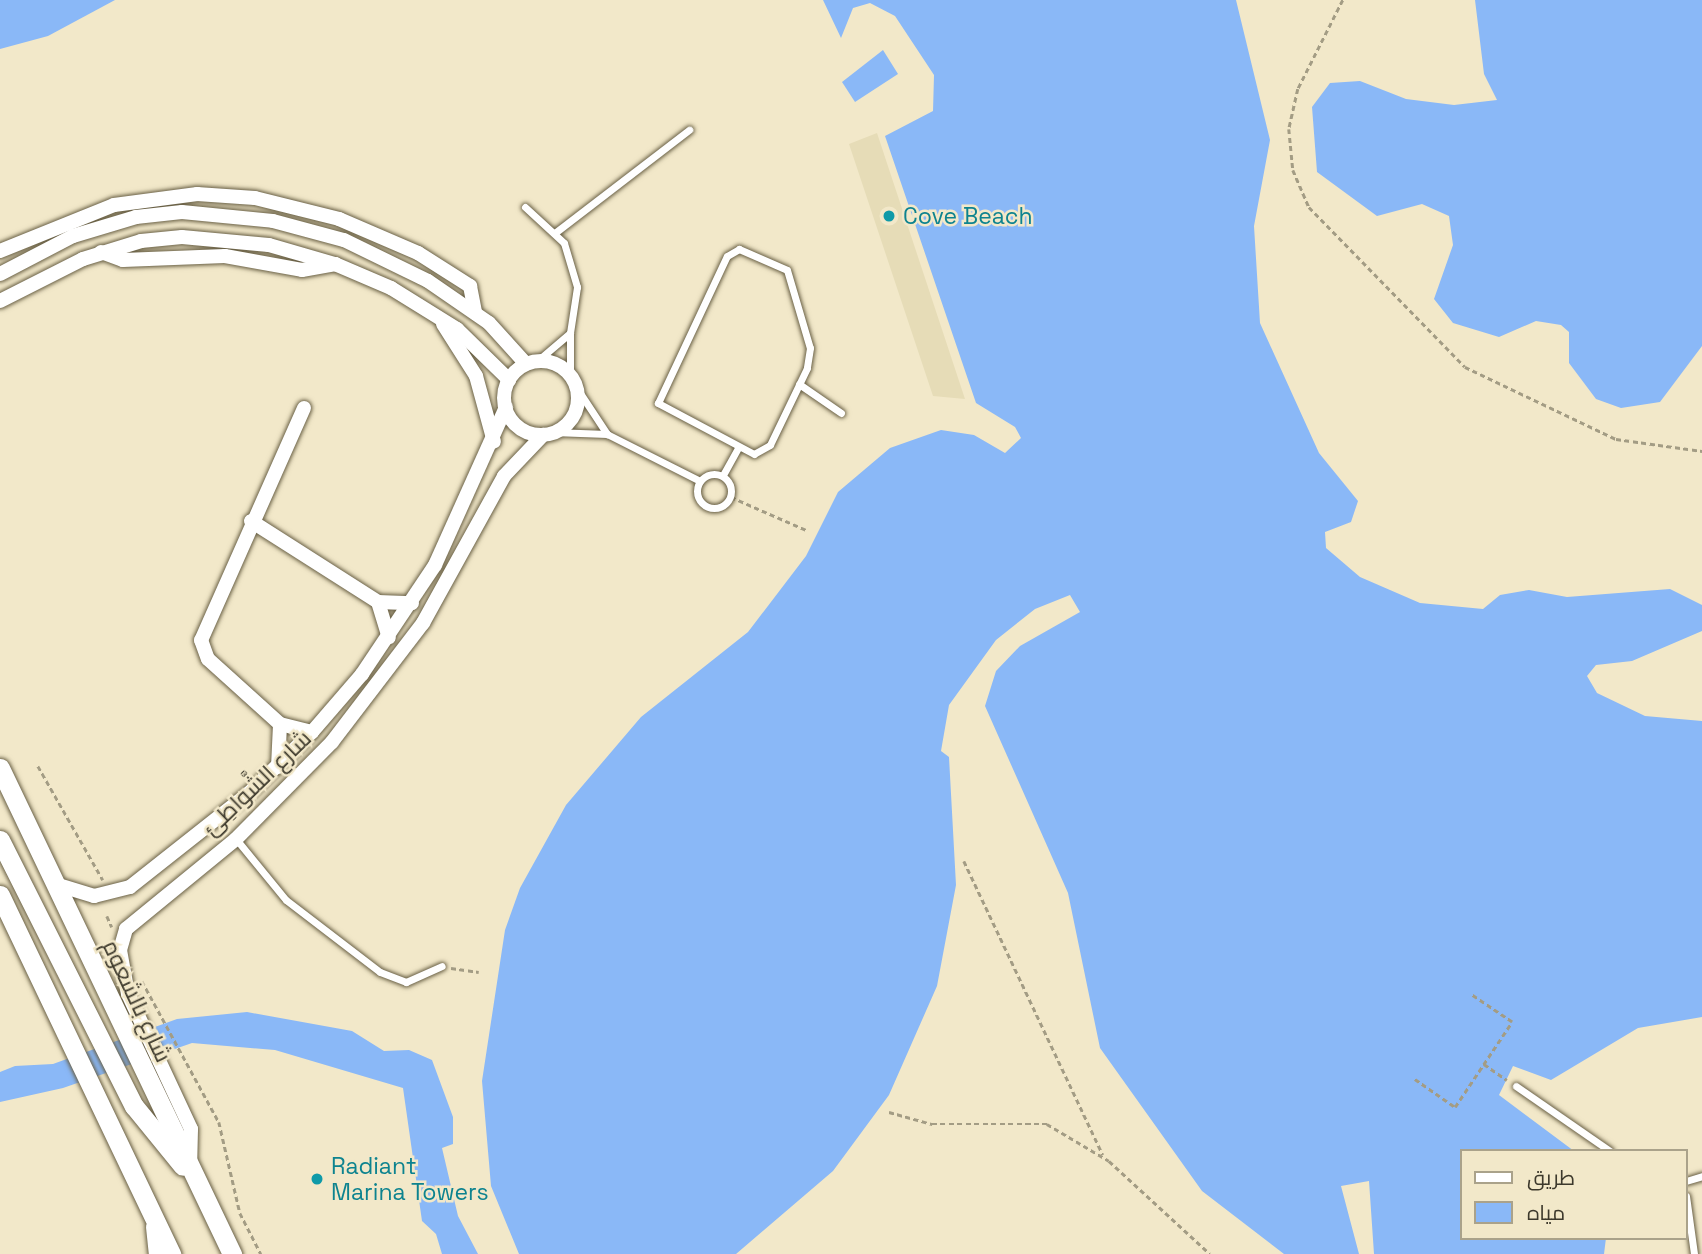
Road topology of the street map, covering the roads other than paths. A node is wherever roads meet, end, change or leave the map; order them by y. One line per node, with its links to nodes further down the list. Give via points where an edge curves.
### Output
1 (689, 130): 3 (lane)
2 (525, 207): 3 (lane)
3 (556, 232): 9 (lane, via 576,275)
4 (0, 251): 7 (street, via 114,205 197,194 255,198 339,219 418,253 470,286)
5 (0, 274): 7 (street, via 114,222 212,213 292,225 344,240)
6 (0, 301): 8 (street, via 101,252 123,260 225,256 302,270 335,264)
7 (475, 311): 10 (street)
8 (439, 317): 12 (street); 20 (street, via 476,376)
9 (570, 333): 10 (lane); 11 (lane)
10 (532, 362): 11 (street); 12 (street)
11 (569, 374): 14 (street)
12 (509, 380): 15 (street)
13 (799, 384): 17 (lane); 21 (lane, via 770,445 754,454); 21 (lane, via 810,348 790,274 748,250 734,250 659,403)
14 (578, 390): 18 (street, via 573,416); 19 (lane)
15 (506, 407): 18 (street, via 523,430); 20 (street, شارع الشَّواطِئ)
16 (303, 408): 24 (street)
17 (841, 413)
18 (548, 433): 19 (lane); 32 (street, شارع الشَّواطِئ, via 504,476 447,584 396,662 332,742)
19 (607, 435): 23 (lane)
20 (494, 443): 26 (street, شارع الشَّواطِئ)
21 (738, 448): 22 (lane)
22 (723, 475): 23 (lane); 23 (lane, via 731,497 718,508 703,504)
23 (700, 481)
24 (251, 521): 25 (street); 28 (street, via 201,640 208,659)
25 (378, 602): 26 (street); 27 (street)
26 (412, 603): 27 (street, شارع الشَّواطِئ)
27 (389, 637): 29 (street, شارع الشَّواطِئ)
28 (280, 724): 29 (street, شارع الشَّواطِئ); 30 (street, شارع الشَّواطِئ)
29 (312, 732): 30 (street, شارع الشَّواطِئ)
30 (278, 766): 34 (street, شارع الشَّواطِئ, via 130,887 94,896)
31 (0, 768): 34 (main road, شارع بالشعوم)
32 (236, 839): 36 (lane, via 296,910 380,972 406,982); 37 (street, شارع الشَّواطِئ, via 131,922 120,950)
33 (0, 840): 40 (main road, via 134,1106)
34 (55, 884): 37 (main road, شارع بالشعوم)
35 (0, 896): 41 (main road)
36 (442, 966)
37 (120, 999): 40 (main road, شارع بالشعوم, via 158,1102); 40 (street, شارع الشَّواطِئ, via 173,1089 194,1139)
38 (1513, 1085): 39 (lane)
39 (1607, 1149)
40 (190, 1171): 45 (main road, شارع بالشعوم)
41 (151, 1212): 43 (street); 44 (main road)
42 (1688, 1213): 46 (lane)
43 (156, 1254)
44 (171, 1254)
45 (232, 1254)
46 (1693, 1254)

